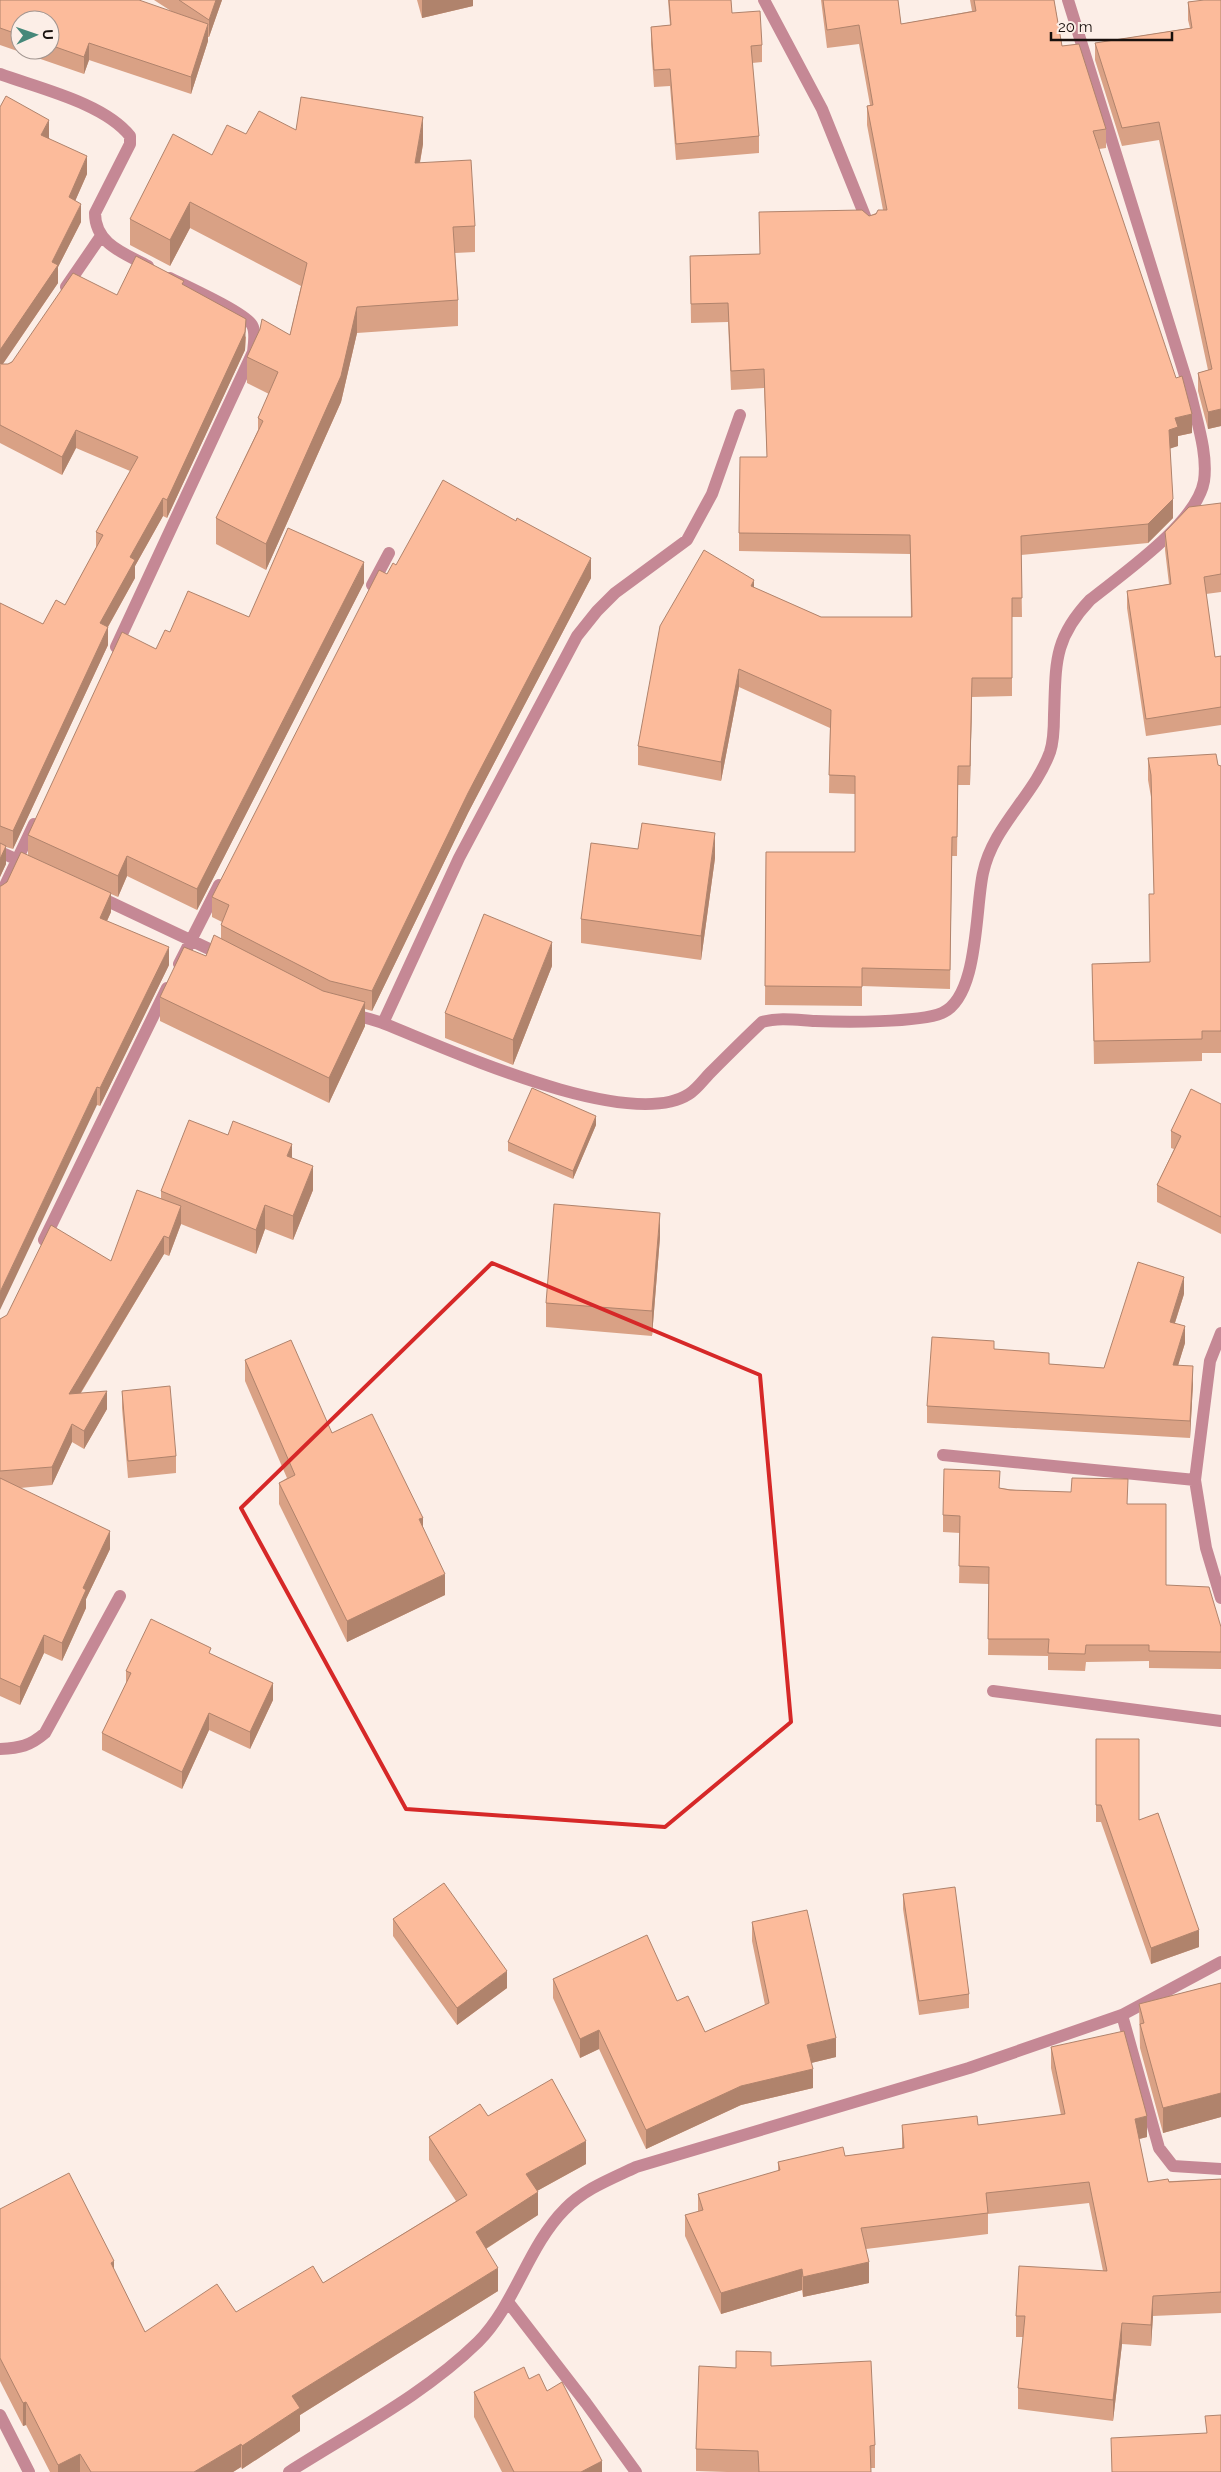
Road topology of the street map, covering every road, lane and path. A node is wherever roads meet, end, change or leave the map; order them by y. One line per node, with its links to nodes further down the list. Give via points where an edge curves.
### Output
1 (764, 0): 4 (street, via 822,109)
2 (1068, 0): 21 (street, via 1189,386 1204,458 1204,482 1196,503 1178,527 1090,600 1063,635 1056,660 1050,750 1044,766 1000,830 990,853 983,873 968,977 962,996 943,1013 929,1017 823,1021 772,1019 762,1022 689,1094 670,1102 647,1104 572,1093 458,1055)
3 (0, 74): 5 (street, via 73,99 120,124 130,136 130,144 95,213 95,225)
4 (870, 228)
5 (101, 236): 6 (street); 10 (street, via 109,244 241,315 252,324 254,339 253,352)
6 (56, 301)
7 (740, 415): 21 (street, via 712,494 687,540 615,593 576,636 459,858)
8 (389, 553): 9 (street)
9 (366, 597)
10 (110, 660)
11 (39, 814): 13 (street)
12 (0, 852): 13 (street)
13 (18, 860): 15 (street); 17 (street)
14 (227, 869): 18 (street)
15 (44, 872)
16 (87, 892): 18 (street)
17 (0, 896)
18 (191, 940): 19 (street); 22 (street)
19 (234, 961)
20 (337, 1010): 21 (street)
21 (383, 1023)
22 (39, 1250)
23 (1221, 1332): 25 (street, via 1210,1361)
24 (943, 1455): 25 (street)
25 (1195, 1480): 27 (street, via 1206,1548)
26 (120, 1596): 30 (street, via 45,1733 32,1744)
27 (1221, 1598)
28 (993, 1691): 29 (street)
29 (1221, 1721)
30 (0, 1749)
31 (1221, 1962): 32 (street)
32 (1122, 2015): 33 (street, via 1164,2158 1173,2166); 34 (street, via 969,2068 621,2174 590,2189 564,2209 531,2256)
33 (1221, 2169)
34 (508, 2302): 37 (street, via 480,2340 442,2376); 38 (street)
35 (0, 2415): 36 (street)
36 (29, 2472)
37 (289, 2472)
38 (636, 2472)

